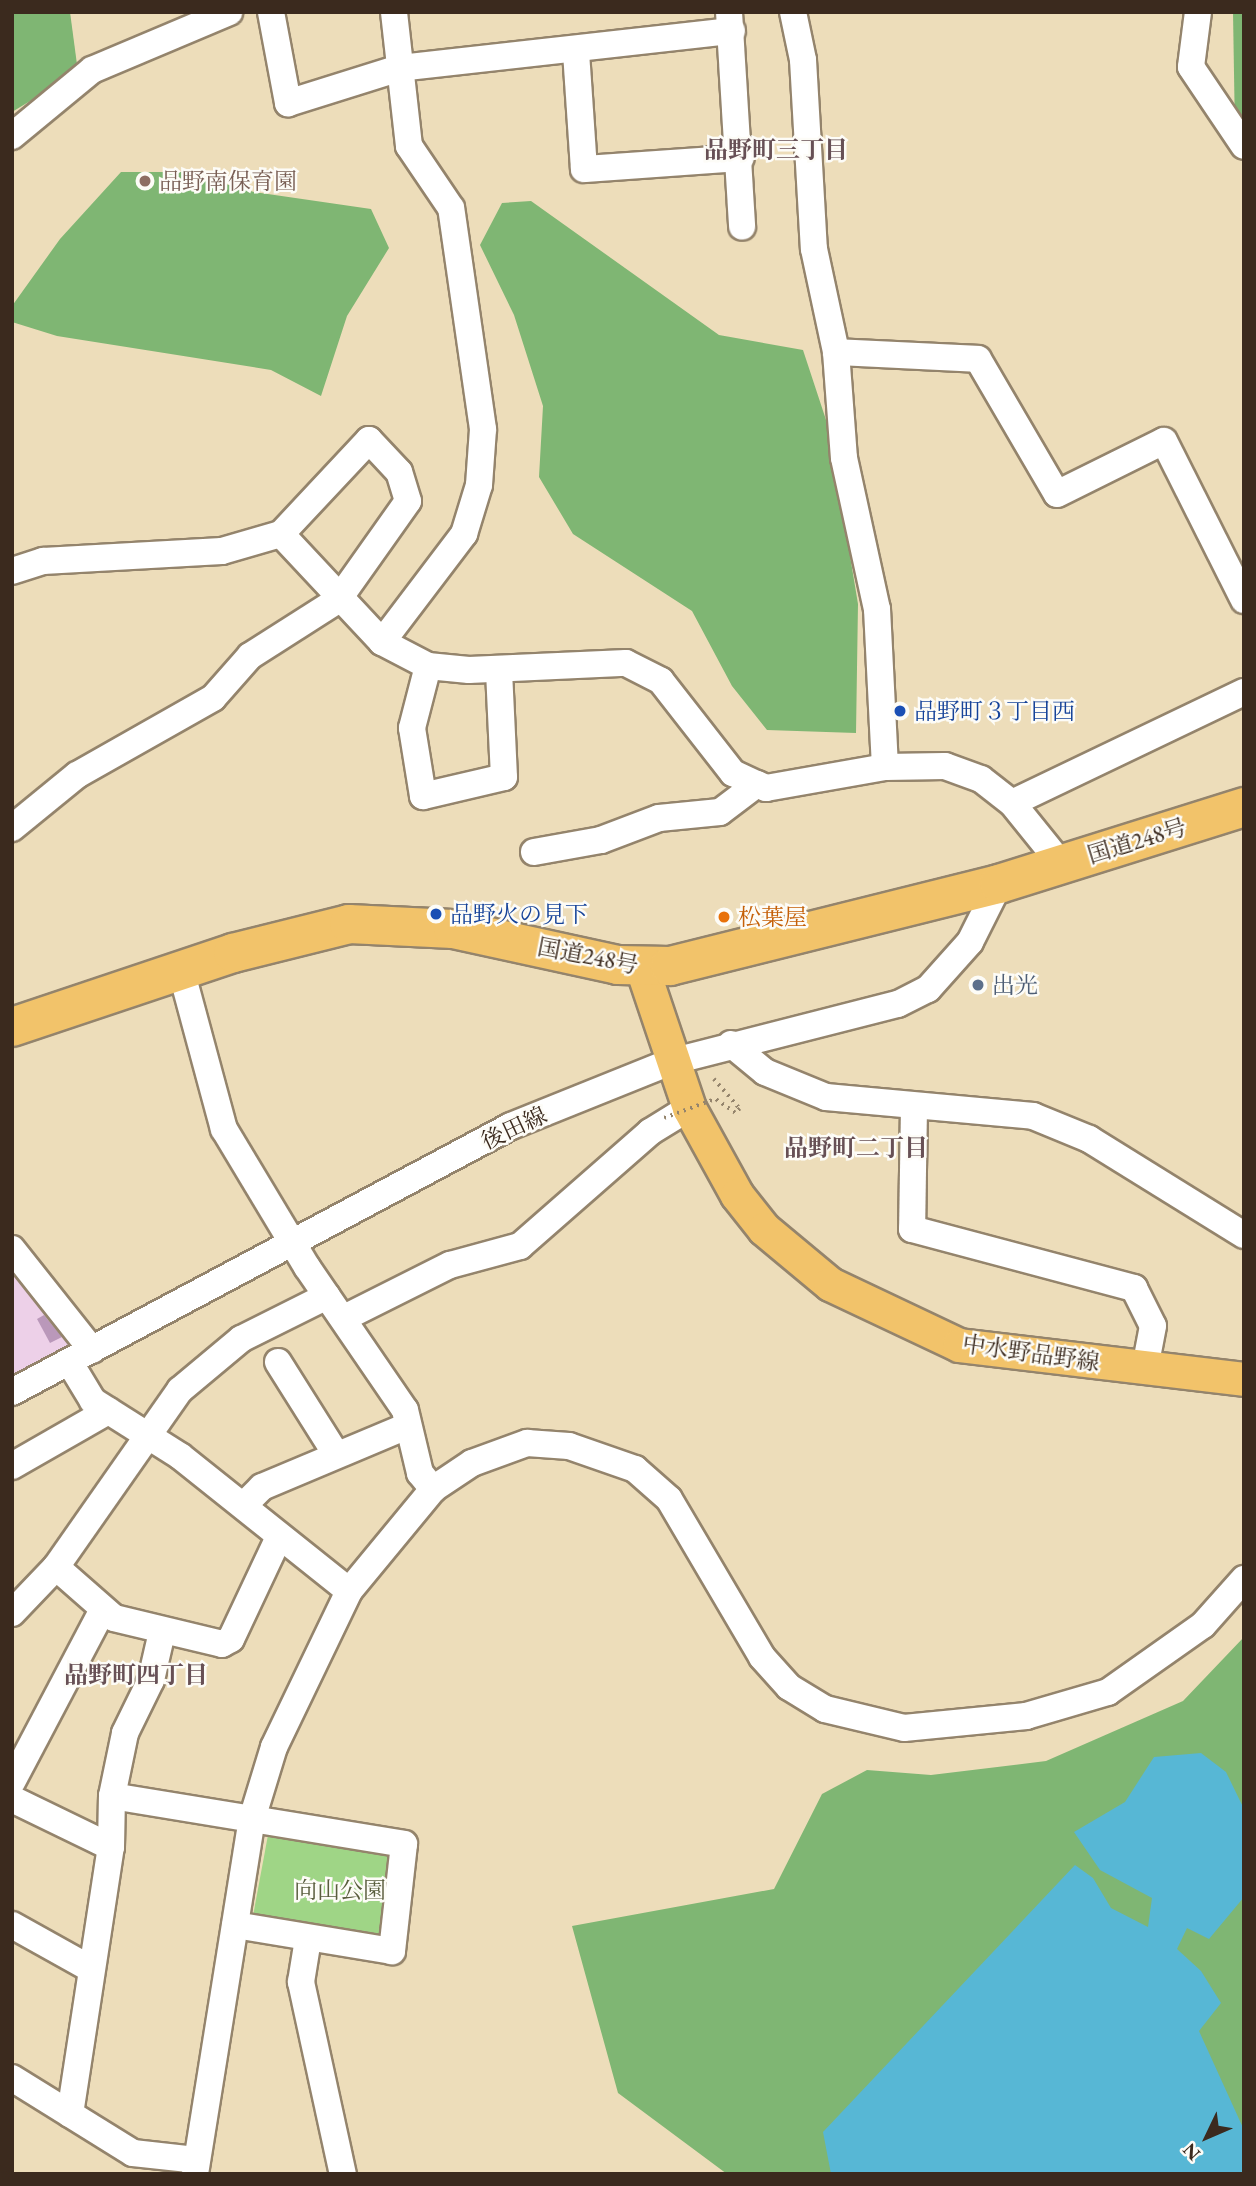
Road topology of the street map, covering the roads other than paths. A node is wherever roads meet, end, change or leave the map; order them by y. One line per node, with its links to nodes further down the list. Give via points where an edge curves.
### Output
1 (229, 12): 9 (street, via 92,70)
2 (271, 12): 8 (street, via 288,103)
3 (394, 12): 8 (street)
4 (793, 12): 13 (street, via 803,60 814,249)
5 (1198, 12): 10 (street, via 1191,67)
6 (731, 21): 7 (street); 11 (street)
7 (576, 52): 8 (street); 11 (street, via 584,169)
8 (400, 68): 18 (street, via 409,146 451,208 483,429 479,485 464,534)
9 (12, 136)
10 (1244, 146)
11 (741, 158): 12 (street)
12 (742, 227)
13 (836, 352): 17 (street, via 978,359 1058,494 1164,441); 22 (street, via 844,458 877,609)
14 (281, 534): 15 (street, via 222,551 43,561); 16 (street); 16 (street, via 369,440 399,472 408,500)
15 (12, 571)
16 (338, 600): 18 (street); 26 (street, via 250,656 213,698 77,775)
17 (1244, 600)
18 (382, 642): 19 (street)
19 (428, 666): 20 (street); 20 (street, via 412,728 423,796 504,777)
20 (499, 669): 23 (street, via 626,663 660,681 733,773)
21 (1244, 692): 24 (street)
22 (885, 767): 23 (street, via 766,788); 24 (street, via 945,766 981,779)
23 (757, 784): 27 (street, via 720,812 659,818 601,840)
24 (1012, 803): 28 (street)
25 (1242, 811): 28 (highway, 国道248号)
26 (12, 828)
27 (534, 852)
28 (1062, 864): 29 (highway, 国道248号)
29 (999, 884): 30 (highway, 国道248号); 33 (street, 後田線, via 970,942 928,989 898,1004)
30 (642, 968): 31 (highway, 国道248号, via 489,935 383,922 290,935); 34 (main road, 中水野品野線)
31 (181, 970): 32 (highway, 国道248号); 38 (street, via 218,1115)
32 (12, 1027)
33 (731, 1044): 34 (street, 後田線); 35 (street, via 765,1072 826,1097)
34 (670, 1062): 36 (main road, 中水野品野線); 38 (street, 後田線, via 511,1126)
35 (914, 1107): 37 (street, via 1033,1116 1089,1139); 44 (street, via 912,1229 1134,1288 1153,1326)
36 (677, 1113): 41 (street, via 520,1246 450,1265); 44 (main road, 中水野品野線, via 764,1229 865,1305 970,1348)
37 (1244, 1235)
38 (292, 1244): 40 (street); 42 (street, 後田線)
39 (12, 1249): 42 (street)
40 (327, 1296): 41 (street); 49 (street, via 242,1339 180,1390)
41 (344, 1318): 48 (street, via 405,1410)
42 (81, 1356): 46 (street, 後田線); 47 (street, via 84,1393)
43 (278, 1362): 50 (street)
44 (1145, 1368): 45 (main road, 中水野品野線)
45 (1244, 1379)
46 (12, 1392)
47 (108, 1411): 49 (street); 51 (street)
48 (407, 1426): 50 (street); 52 (street, via 420,1474)
49 (145, 1437): 53 (street); 55 (street)
50 (336, 1454): 53 (street, via 262,1487)
51 (12, 1466)
52 (433, 1489): 56 (street, via 472,1463 527,1443 569,1446 635,1469 669,1499 762,1657 789,1687 825,1709 904,1728 1026,1716 1108,1692 1203,1625); 57 (street)
53 (245, 1504): 54 (street)
54 (278, 1539): 57 (street); 60 (street, via 231,1639 222,1644)
55 (56, 1567): 58 (street); 59 (street)
56 (1244, 1579)
57 (349, 1591): 64 (street, via 274,1748)
58 (102, 1611): 60 (street); 61 (street)
59 (12, 1613)
60 (162, 1632): 62 (street, via 151,1680 125,1733)
61 (12, 1782)
62 (112, 1796): 64 (street); 65 (street)
63 (12, 1798): 65 (street)
64 (252, 1819): 67 (street); 68 (street, via 404,1844 392,1951)
65 (111, 1847): 69 (street)
66 (12, 1925): 69 (street)
67 (235, 1925): 68 (street); 72 (street)
68 (307, 1939): 73 (street, via 301,1982)
69 (91, 1969): 71 (street)
70 (12, 2078): 71 (street)
71 (70, 2114): 72 (street, via 133,2153)
72 (196, 2167)
73 (343, 2174)

